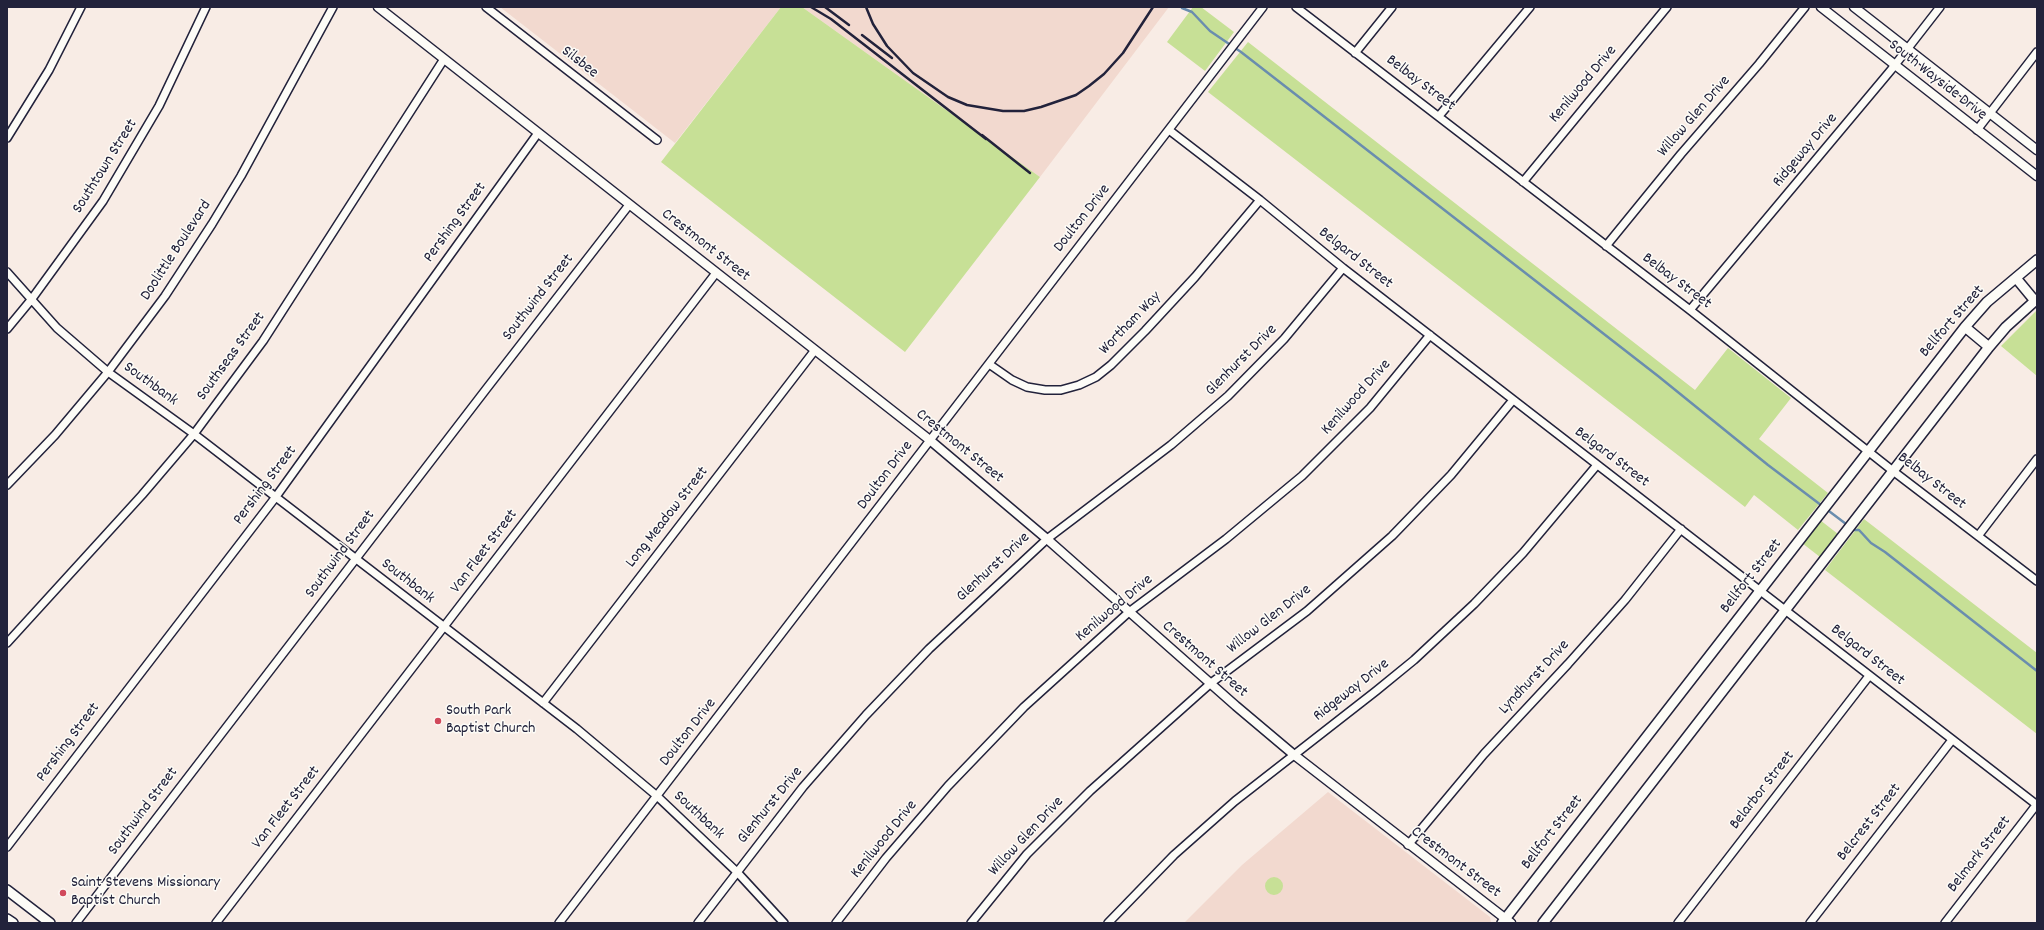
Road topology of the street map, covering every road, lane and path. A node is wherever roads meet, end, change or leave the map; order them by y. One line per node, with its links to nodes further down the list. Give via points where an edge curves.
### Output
1 (81, 7): 25 (street, via 49,70)
2 (206, 7): 38 (street, Southtown Street, via 159,106 130,157 80,235)
3 (333, 7): 47 (street, Doolittle Boulevard, via 212,224 165,296)
4 (378, 7): 18 (street, Crestmont Street)
5 (486, 7): 26 (street, Silsbee)
6 (1263, 7): 22 (street, Doulton Drive)
7 (1296, 7): 17 (street, Belbay Street)
8 (1392, 7): 17 (street)
9 (1530, 7): 21 (street)
10 (1667, 7): 29 (street, Kenilwood Drive)
11 (1805, 7): 32 (street, Willow Glen Drive)
12 (1821, 7): 19 (street, South Wayside Drive)
13 (1854, 7): 15 (street, South Wayside Drive)
14 (1940, 7): 15 (street, Ridgeway Drive)
15 (1908, 48): 19 (street, Ridgeway Drive); 20 (street, South Wayside Drive)
16 (2037, 52): 20 (street)
17 (1355, 53): 21 (street, Belbay Street)
18 (444, 59): 24 (street, Crestmont Street); 49 (street, Southseas Street, via 263,341)
19 (1895, 65): 23 (street, South Wayside Drive); 40 (street, Ridgeway Drive)
20 (1989, 113): 23 (street); 27 (street, South Wayside Drive)
21 (1439, 116): 29 (street, Belbay Street)
22 (1169, 130): 30 (street, Belgard Street); 46 (street, Doulton Drive)
23 (1977, 130): 28 (street, South Wayside Drive)
24 (538, 133): 31 (street, Crestmont Street); 56 (street, Pershing Street)
25 (7, 138)
26 (657, 140)
27 (2037, 150)
28 (2037, 176)
29 (1523, 182): 32 (street, Belbay Street)
30 (1260, 200): 34 (street, Belgard Street); 46 (street, Wortham Way, via 1145,331 1096,377 1061,390 1045,390 1028,387 1012,380)
31 (630, 205): 36 (street, Crestmont Street); 60 (street, Southwind Street)
32 (1606, 246): 40 (street, Belbay Street)
33 (2037, 260): 37 (main road, Bellfort Street)
34 (1343, 268): 43 (street, Belgard Street); 59 (street, Glenhurst Drive, via 1284,339 1223,400 1170,445)
35 (7, 272): 38 (street, Southbank)
36 (716, 273): 45 (street, Crestmont Street); 65 (street, Van Fleet Street)
37 (2016, 278): 39 (main road); 41 (main road, Bellfort Street, via 1987,302)
38 (31, 300): 42 (street, Southtown Street); 47 (street, Southbank, via 62,333)
39 (2036, 300): 44 (main road, via 2006,327)
40 (1690, 310): 51 (street, Belbay Street)
41 (1965, 327): 44 (main road); 51 (main road, Bellfort Street)
42 (7, 329)
43 (1430, 335): 48 (street, Belgard Street); 64 (street, Kenilwood Drive, via 1370,408 1302,476 1226,539)
44 (1989, 347): 54 (main road)
45 (815, 350): 50 (street, Crestmont Street); 69 (street, Long Meadow Street)
46 (989, 364): 50 (street, Doulton Drive)
47 (108, 372): 49 (street, Southbank); 55 (street, Doolittle Boulevard, via 56,435)
48 (1513, 400): 53 (street, Belgard Street); 68 (street, Willow Glen Drive, via 1451,475 1392,536 1307,611)
49 (194, 434): 56 (street, Southbank); 66 (street, Southseas Street)
50 (931, 441): 59 (street, Crestmont Street); 72 (street, Doulton Drive)
51 (1869, 451): 54 (street, Belbay Street); 62 (main road, Bellfort Street)
52 (2037, 460): 58 (street)
53 (1597, 465): 57 (street, Belgard Street); 71 (street, Ridgeway Drive, via 1523,553 1469,609 1414,660)
54 (1893, 471): 58 (street, Belbay Street); 63 (main road)
55 (7, 485)
56 (275, 498): 60 (street, Southbank); 75 (street, Pershing Street)
57 (1681, 529): 62 (street, Belgard Street); 74 (street, Lyndhurst Drive, via 1625,600 1479,760)
58 (1978, 536): 61 (street, Belbay Street)
59 (1047, 538): 64 (street, Crestmont Street); 76 (street, Glenhurst Drive, via 929,649 866,715 803,787)
60 (356, 559): 65 (street, Southbank); 82 (street, Southwind Street)
61 (2037, 582)
62 (1760, 591): 63 (street, Belgard Street); 79 (main road, Bellfort Street)
63 (1785, 610): 67 (street, Belgard Street); 90 (main road)
64 (1129, 612): 68 (street, Crestmont Street); 87 (street, Kenilwood Drive, via 1024,707 948,786 886,858)
65 (444, 628): 69 (street, Southbank); 83 (street, Van Fleet Street)
66 (7, 643)
67 (1869, 676): 70 (street, Belgard Street); 91 (street, Belarbor Street)
68 (1211, 683): 71 (street, Crestmont Street); 88 (street, Willow Glen Drive, via 1096,786 1026,854)
69 (543, 703): 72 (street, Southbank)
70 (1952, 740): 73 (street, Belgard Street); 92 (street, Belcrest Street)
71 (1293, 754): 74 (street, Crestmont Street); 89 (street, Ridgeway Drive, via 1174,855)
72 (657, 796): 76 (street, Southbank); 84 (street, Doulton Drive)
73 (2037, 804): 93 (street, Belmark Street)
74 (1408, 845): 79 (street, Crestmont Street)
75 (7, 847)
76 (737, 872): 85 (street, Glenhurst Drive); 86 (street, Southbank)
77 (7, 890): 81 (main road)
78 (7, 919): 80 (main road)
79 (1506, 922)
80 (13, 923)
81 (50, 923)
82 (76, 923)
83 (216, 923)
84 (559, 923)
85 (698, 923)
86 (784, 923)
87 (836, 923)
88 (970, 923)
89 (1108, 923)
90 (1543, 923)
91 (1678, 923)
92 (1810, 923)
93 (1945, 923)

